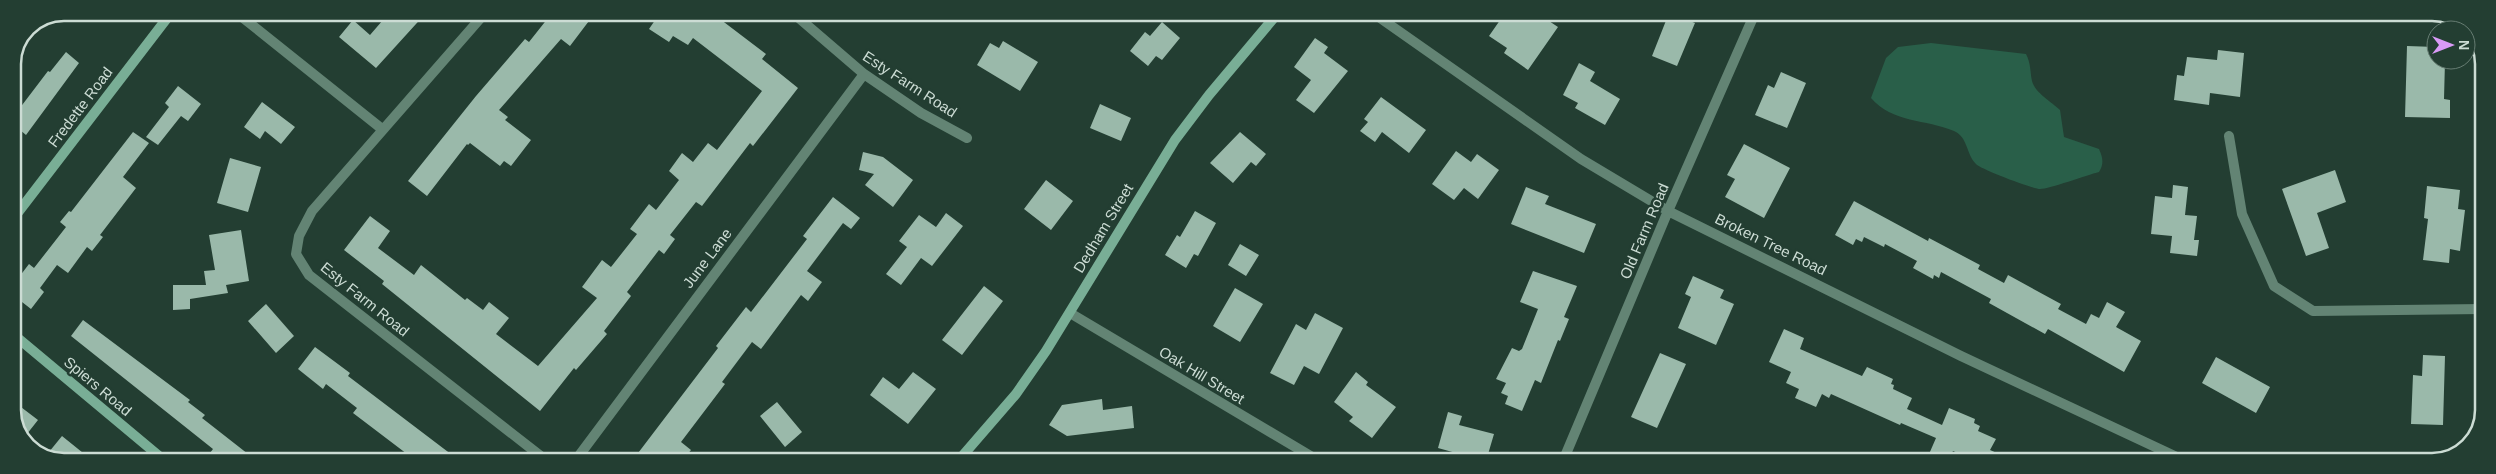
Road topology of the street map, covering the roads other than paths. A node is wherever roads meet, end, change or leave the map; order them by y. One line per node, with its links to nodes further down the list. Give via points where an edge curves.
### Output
1 (164, 21): 12 (street, Fredette Road)
2 (247, 21): 9 (street)
3 (478, 21): 9 (street, Esty Farm Road)
4 (803, 21): 8 (street, Esty Farm Road)
5 (1271, 22): 15 (street, Dedham Street, via 1208,95 1175,140)
6 (1385, 22): 13 (street, Broken Tree Road, via 1581,158)
7 (1751, 22): 13 (street, Old Farm Road)
8 (864, 74): 11 (street, Esty Farm Road, via 921,113); 19 (street, June Lane)
9 (382, 129): 18 (street, Esty Farm Road, via 312,211 299,236 296,254 309,275)
10 (2229, 136): 14 (street, via 2242,214 2274,286 2313,311)
11 (967, 138)
12 (21, 209)
13 (1668, 211): 22 (street, Old Farm Road); 23 (street, Broken Tree Road, via 1961,356)
14 (2474, 310)
15 (1070, 313): 20 (street, Dedham Street, via 1016,394); 21 (street, Oak Hill Street)
16 (21, 341): 17 (street, Spiers Road)
17 (154, 452)
18 (536, 452)
19 (582, 452)
20 (965, 452)
21 (1304, 453)
22 (1567, 453)
23 (2168, 453)

